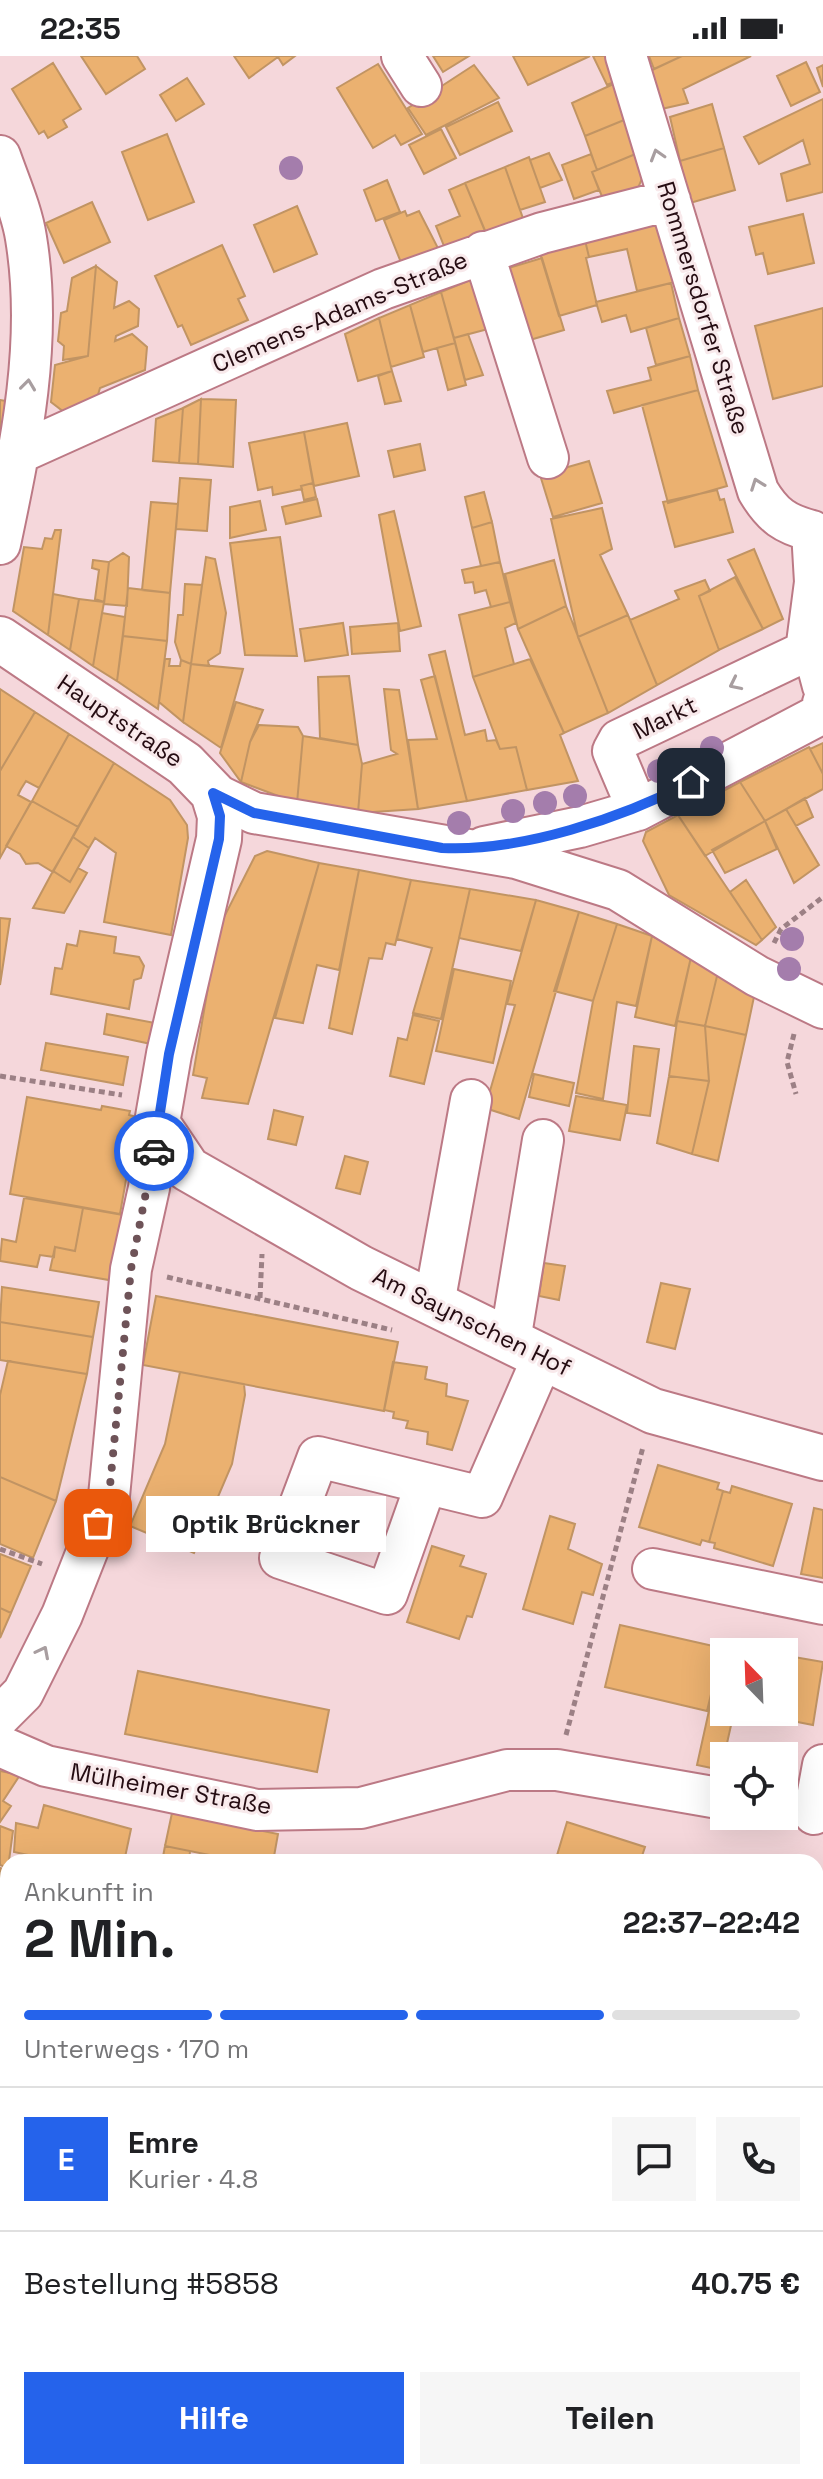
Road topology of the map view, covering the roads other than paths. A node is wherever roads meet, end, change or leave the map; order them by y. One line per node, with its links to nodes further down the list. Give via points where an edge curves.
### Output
1 (626, 56): 3 (street, Rommersdorfer Straße, one-way to 1)
2 (0, 156): 5 (street, one-way to 2, via 33,343 29,273 26,236)
3 (670, 200): 4 (street, Clemens-Adams-Straße); 7 (street, Rommersdorfer Straße, one-way to 3, via 784,523 758,491)
4 (483, 252): 5 (street, Clemens-Adams-Straße, via 383,289); 6 (street)
5 (19, 453): 8 (street)
6 (548, 458)
7 (818, 529): 10 (street, Markt)
8 (0, 544)
9 (0, 639): 12 (main road, Hauptstraße, via 185,764)
10 (814, 668): 13 (street, Markt, one-way to 13, via 619,740 613,751 616,765)
11 (823, 703): 13 (street, via 823,713)
12 (213, 793): 14 (street, Hauptstraße, via 254,813); 17 (main road, via 219,839)
13 (638, 810): 14 (street, Hauptstraße)
14 (472, 849): 15 (street, Hauptstraße, via 618,890 757,976)
15 (813, 1003)
16 (471, 1100): 21 (street)
17 (159, 1112): 19 (main road, Am Saynschen Hof); 20 (street)
18 (543, 1140): 22 (street)
19 (188, 1169): 20 (street); 21 (main road, Am Saynschen Hof)
20 (149, 1188): 27 (street, one-way to 20, via 23,1693 109,1496 131,1269)
21 (434, 1304): 22 (main road, Am Saynschen Hof)
22 (526, 1349): 23 (main road, Am Saynschen Hof, via 653,1411); 24 (street, via 482,1497)
23 (823, 1458)
24 (426, 1484)
25 (653, 1569): 26 (street)
26 (823, 1604)
27 (0, 1716)
28 (0, 1746): 30 (street, Mülheimer Straße, via 46,1766 257,1810 361,1808 507,1770 557,1770)
29 (823, 1765): 31 (street)
30 (710, 1797)
31 (807, 1813)

